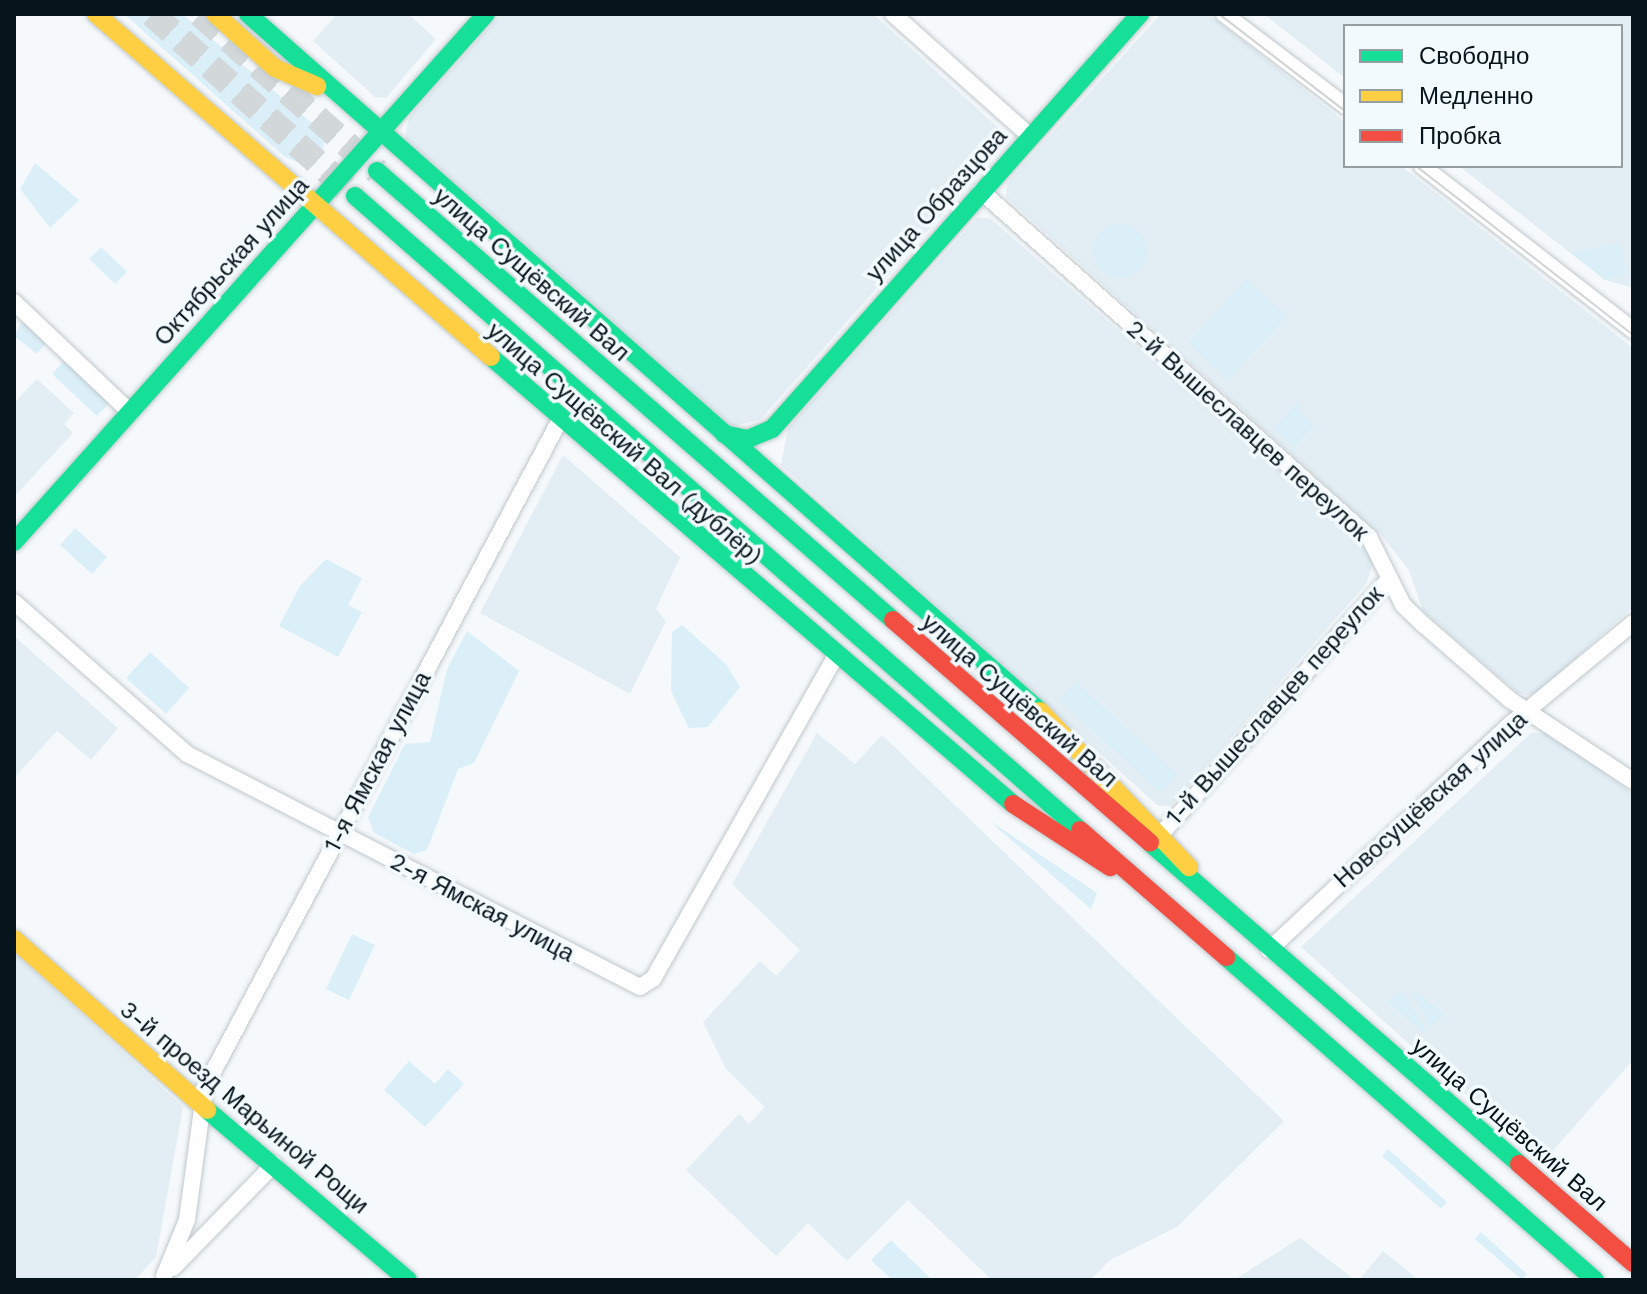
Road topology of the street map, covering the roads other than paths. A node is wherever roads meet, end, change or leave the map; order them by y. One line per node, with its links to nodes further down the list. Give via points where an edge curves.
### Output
1 (97, 14): 16 (main road, улица Сущёвский Вал (дублёр))
2 (215, 14): 8 (main road, via 275,68)
3 (248, 14): 8 (main road)
4 (486, 14): 10 (main road, Октябрьская улица)
5 (893, 14): 11 (street)
6 (1140, 14): 11 (main road, улица Образцова)
7 (1224, 14): 9 (street)
8 (334, 93): 10 (main road)
9 (1343, 104)
10 (379, 135): 16 (main road, Октябрьская улица); 22 (main road)
11 (1031, 137): 14 (main road, улица Образцова)
12 (1425, 168): 18 (street)
13 (377, 171): 34 (main road, улица Сущёвский Вал)
14 (981, 191): 21 (main road, улица Образцова); 25 (street, 2-й Вышеславцев переулок, via 1369,537)
15 (355, 196): 33 (main road)
16 (313, 207): 19 (main road, Октябрьская улица); 20 (main road, улица Сущёвский Вал (дублёр))
17 (14, 302): 19 (street)
18 (1633, 330)
19 (131, 413): 24 (main road, Октябрьская улица)
20 (560, 420): 28 (main road, улица Сущёвский Вал (дублёр)); 31 (street, 1-я Ямская улица)
21 (772, 429): 22 (main road, via 748,439); 23 (main road, via 766,454)
22 (723, 434): 23 (main road)
23 (775, 480): 32 (main road, via 1053,722)
24 (14, 542)
25 (1389, 579): 29 (street, 2-й Вышеславцев переулок, via 1424,625 1509,699); 32 (street, 1-й Вышеславцев переулок)
26 (14, 602): 31 (street, 2-я Ямская улица, via 179,749)
27 (1633, 623): 29 (street, Новосущёвская улица)
28 (835, 657): 31 (street, 2-я Ямская улица, via 647,986 614,979); 33 (main road, улица Сущёвский Вал (дублёр), via 993,793)
29 (1533, 710): 30 (street, 2-й Вышеславцев переулок); 36 (street, Новосущёвская улица)
30 (1633, 781)
31 (341, 833): 37 (street, 1-я Ямская улица)
32 (1162, 833): 34 (main road)
33 (1139, 885): 42 (main road)
34 (1221, 906): 36 (main road, улица Сущёвский Вал)
35 (14, 939): 37 (main road, 3-й проезд Марьиной Рощи)
36 (1269, 950): 39 (main road, улица Сущёвский Вал)
37 (199, 1104): 38 (main road, 3-й проезд Марьиной Рощи); 40 (street, via 187,1220)
38 (274, 1164): 40 (street); 41 (main road, 3-й проезд Марьиной Рощи)
39 (1633, 1263)
40 (162, 1278)
41 (408, 1280)
42 (1595, 1280)

